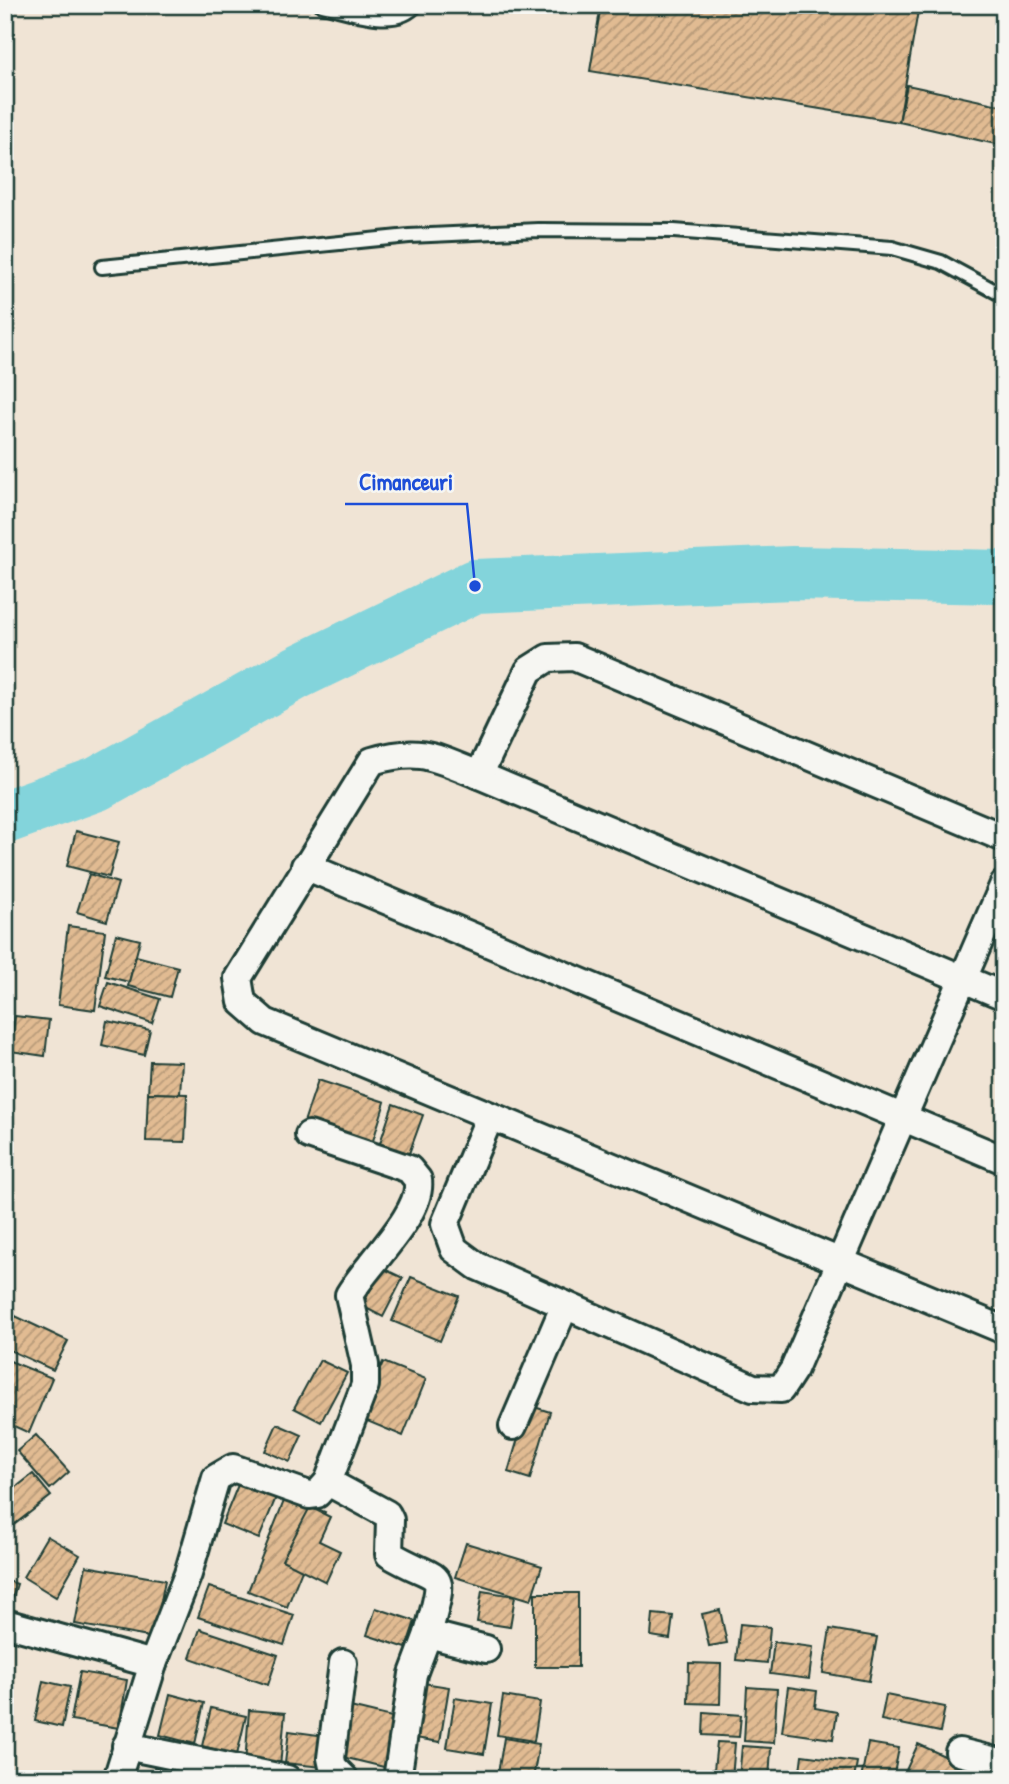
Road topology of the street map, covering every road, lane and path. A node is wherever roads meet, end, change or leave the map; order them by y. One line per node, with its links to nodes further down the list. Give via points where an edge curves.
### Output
1 (322, 5): 2 (lane, via 395,19 408,15)
2 (416, 5)
3 (102, 267): 4 (lane, via 409,236 538,230 674,231 892,248 941,262)
4 (1004, 296)
5 (480, 775): 6 (street, via 529,670 548,658 574,657); 7 (street, via 425,753 398,753 372,761); 9 (street)
6 (1004, 838)
7 (305, 866): 11 (street, via 238,978 242,1002 265,1022); 12 (street)
8 (1004, 884): 9 (street)
9 (963, 979): 10 (street); 12 (street)
10 (1004, 996)
11 (490, 1116): 15 (street); 16 (street, via 445,1224 454,1249 477,1266)
12 (904, 1116): 14 (street); 15 (street)
13 (309, 1135): 19 (street, via 409,1169 419,1188 414,1205 349,1295 365,1385)
14 (1004, 1160)
15 (841, 1262): 16 (street, via 781,1389 753,1388); 17 (street)
16 (565, 1305): 18 (street)
17 (1004, 1330)
18 (513, 1426)
19 (328, 1482): 21 (street, via 387,1514 389,1554 429,1571 438,1580 440,1590); 24 (street, via 317,1494 309,1495 233,1468 216,1478 188,1574)
20 (5, 1623): 24 (street)
21 (428, 1634): 22 (street); 32 (street, via 413,1674)
22 (486, 1649)
23 (343, 1663): 28 (street, via 331,1758)
24 (153, 1664): 25 (street)
25 (126, 1746): 29 (street); 30 (street)
26 (959, 1752): 27 (street)
27 (1004, 1763)
28 (344, 1778): 31 (street)
29 (117, 1779)
30 (287, 1779)
31 (350, 1779)
32 (397, 1779)

